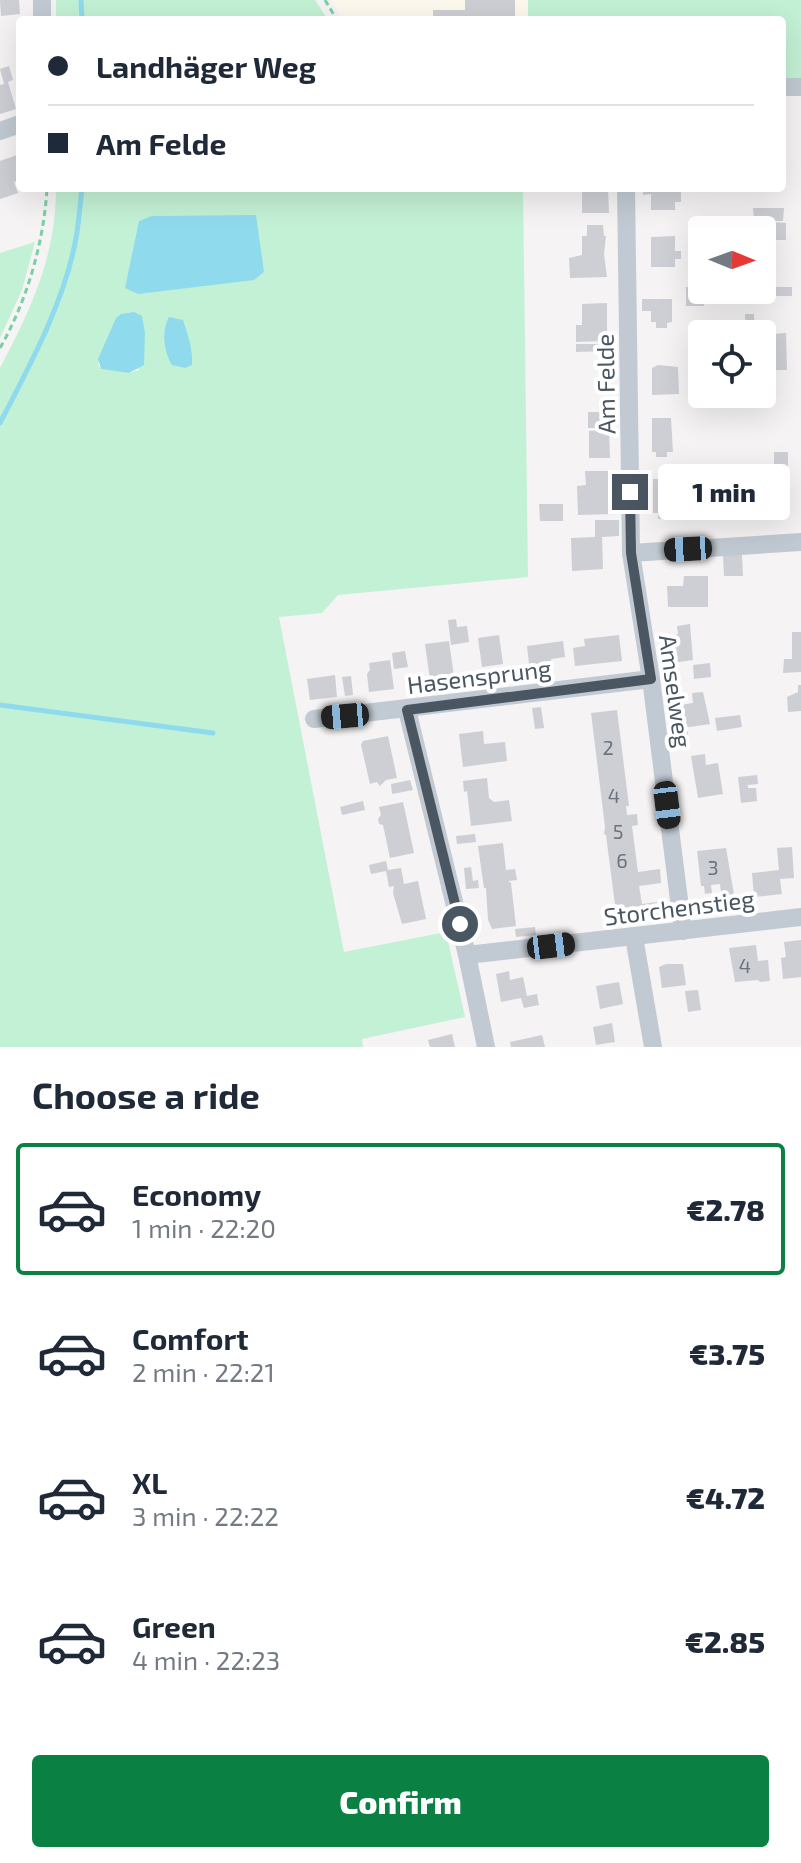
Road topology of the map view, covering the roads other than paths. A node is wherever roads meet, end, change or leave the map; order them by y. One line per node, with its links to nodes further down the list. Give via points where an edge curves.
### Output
1 (626, 192): 3 (street, Am Felde)
2 (801, 542): 3 (street)
3 (631, 553): 4 (street, Amselweg)
4 (651, 679): 5 (street, Hasensprung); 8 (street, Amselweg)
5 (407, 710): 6 (street, Hasensprung); 10 (street)
6 (314, 719)
7 (801, 917): 8 (street, Storchenstieg)
8 (683, 931): 9 (street, Storchenstieg)
9 (634, 937): 10 (street, Storchenstieg); 12 (street)
10 (467, 955): 11 (street)
11 (486, 1047)
12 (653, 1047)

